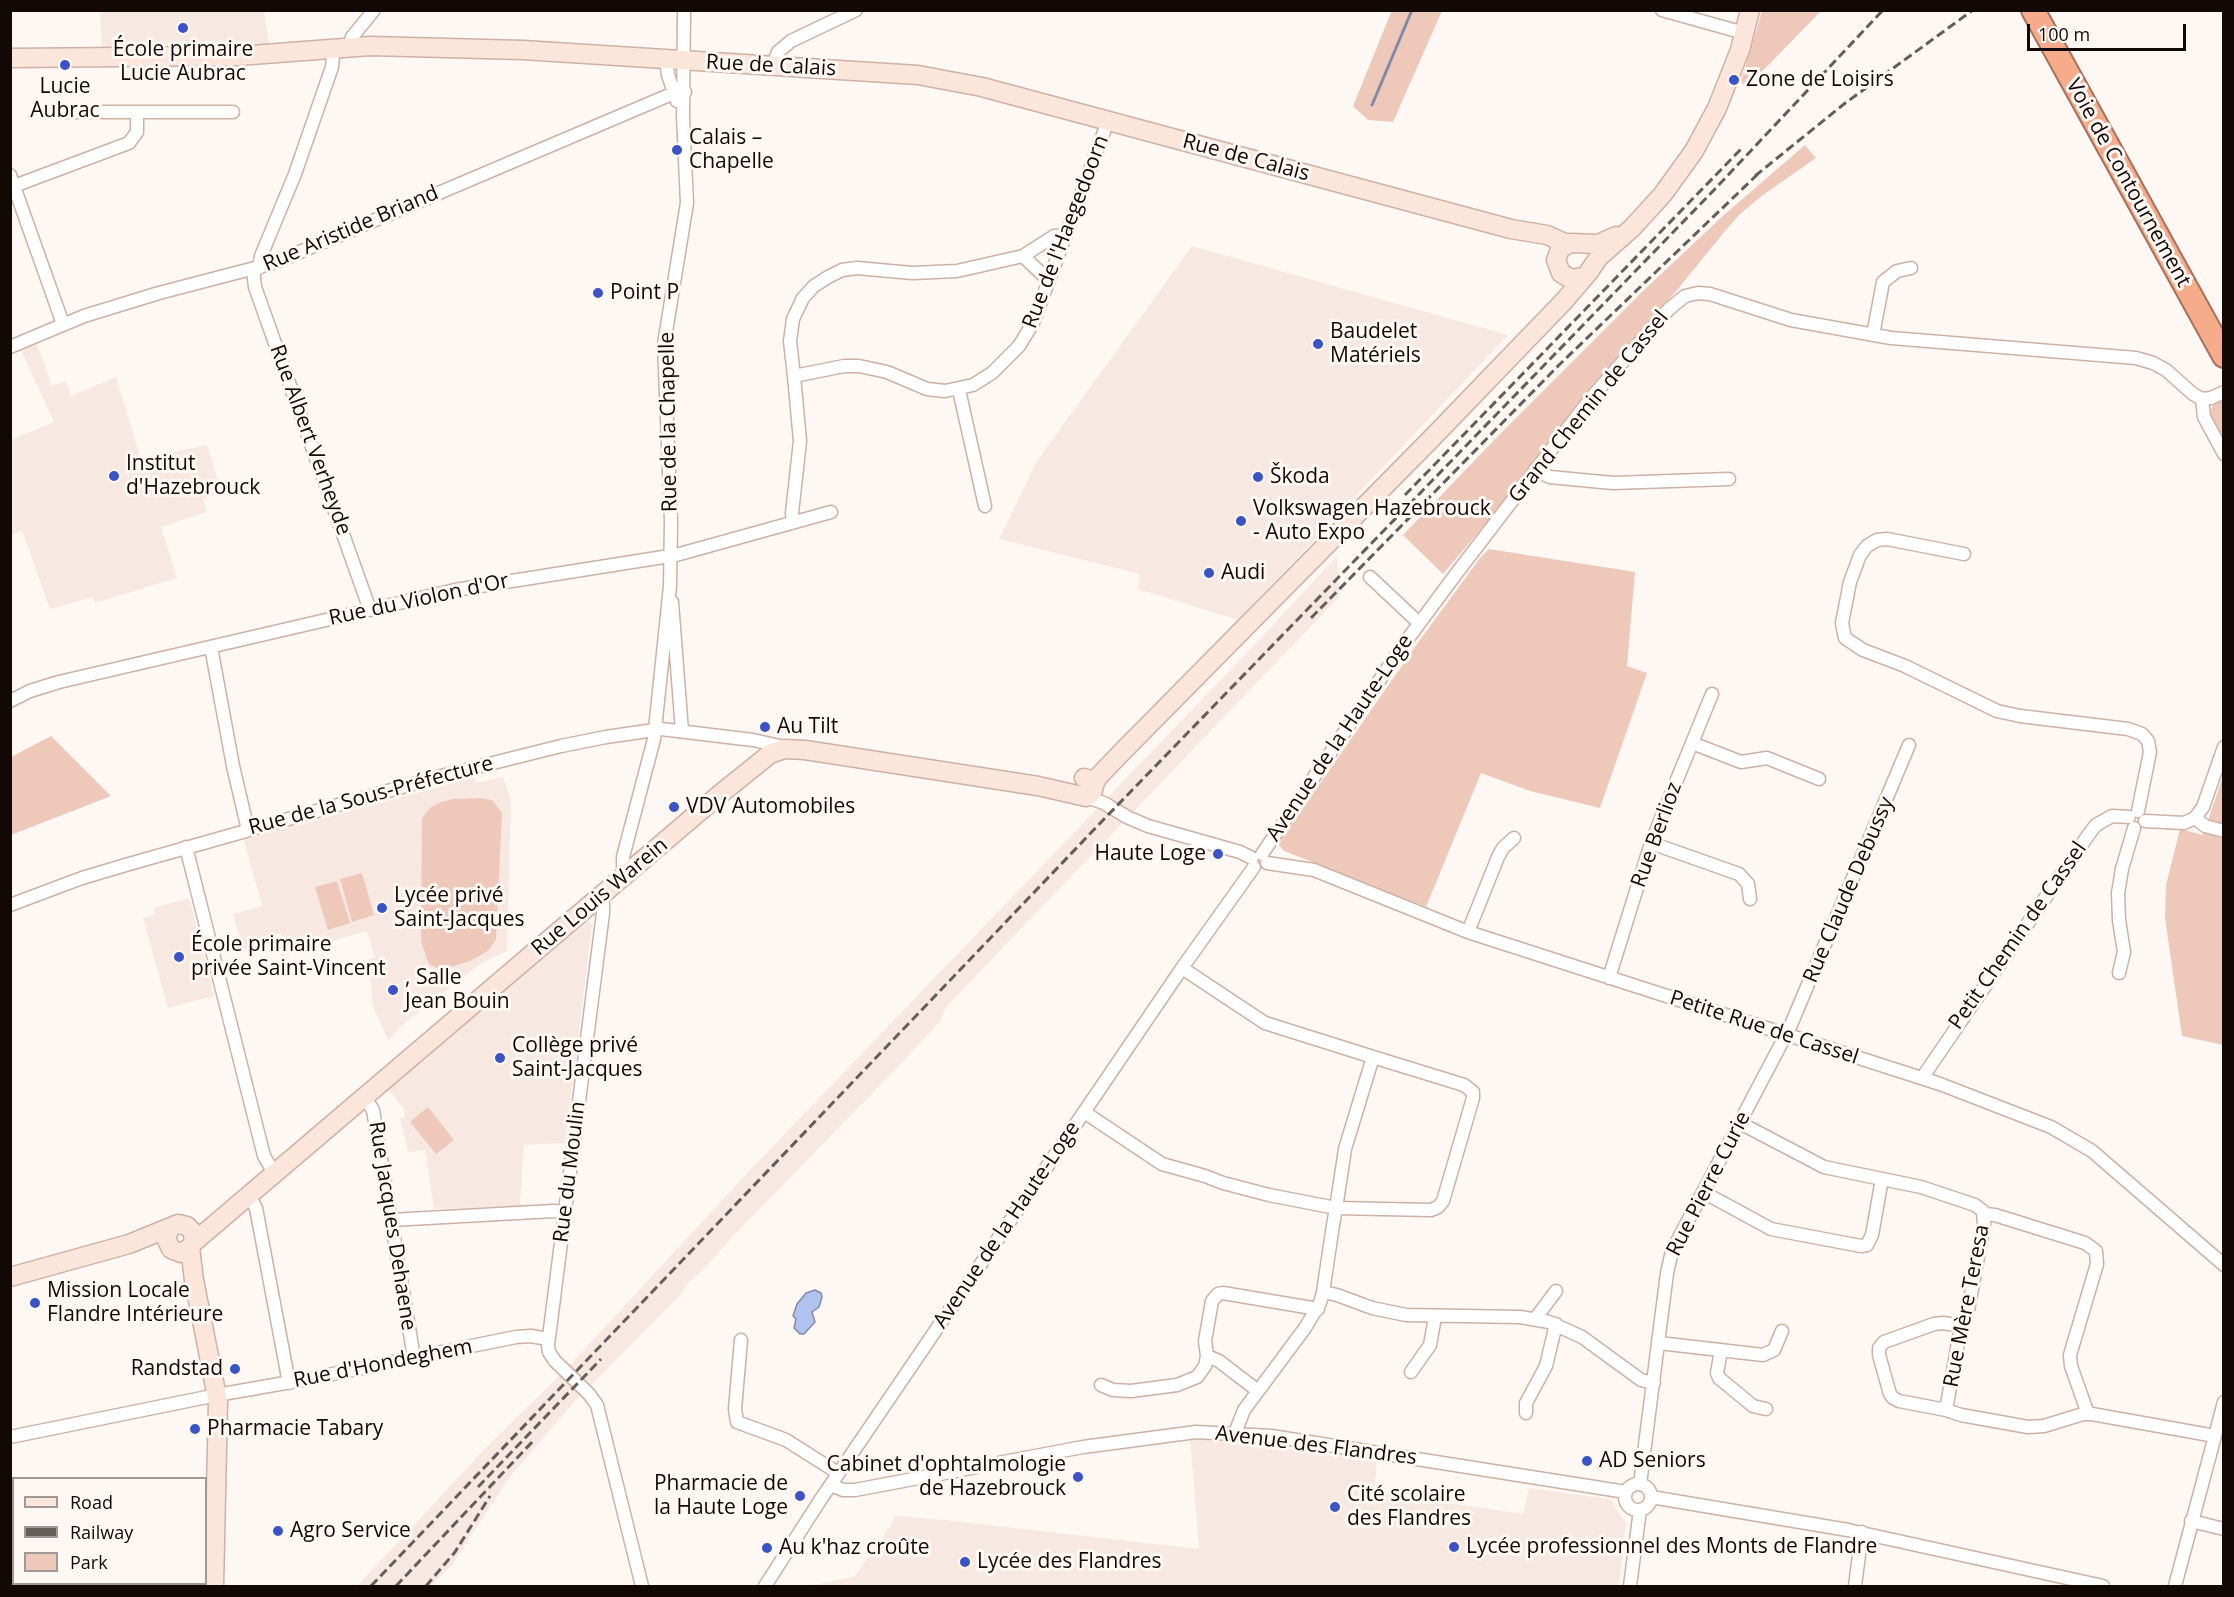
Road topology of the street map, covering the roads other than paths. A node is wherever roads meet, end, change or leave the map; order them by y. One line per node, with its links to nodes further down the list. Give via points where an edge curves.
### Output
1 (374, 10): 9 (street)
2 (684, 10): 12 (street, Rue de la Chapelle)
3 (856, 10): 13 (street, via 786,44)
4 (1662, 10): 8 (street)
5 (1740, 10): 8 (main road)
6 (1750, 10): 8 (main road)
7 (2033, 10): 31 (highway, Voie de Contournement)
8 (1740, 32): 21 (main road, via 1703,115 1666,178 1640,212 1603,243); 25 (main road, via 1720,101 1690,158 1658,201)
9 (342, 46): 10 (main road, Rue de Calais, via 238,56); 11 (main road, Rue de Calais, via 517,49); 24 (street)
10 (10, 58)
11 (666, 59): 12 (main road, Rue de Calais); 14 (street, Rue de la Chapelle, via 668,75)
12 (685, 61): 13 (main road, Rue de Calais); 14 (street, Rue de la Chapelle)
13 (773, 66): 18 (main road, Rue de Calais, via 938,78)
14 (679, 93): 24 (street, Rue Aristide Briand); 43 (street, Rue de la Chapelle, via 686,212 664,353)
15 (47, 112): 17 (street)
16 (233, 112): 17 (street)
17 (137, 113): 19 (street, via 137,132 129,143)
18 (1108, 121): 20 (street, Rue de l'Haegedoorn); 21 (main road, Rue de Calais, via 1511,229 1547,235)
19 (12, 180): 28 (street)
20 (1066, 235): 22 (street, via 1054,236); 26 (street, Rue de l'Haegedoorn)
21 (1566, 255): 25 (main road, Rue de Calais, via 1569,279); 25 (main road, via 1591,253); 27 (main road, via 1561,292)
22 (1023, 256): 26 (street); 32 (street, via 949,272 857,268 828,277 803,298 793,319 790,341)
23 (1911, 268): 29 (street, via 1896,271 1883,282)
24 (256, 269): 28 (street, Rue Aristide Briand, via 159,293); 46 (street, Rue Albert Verheyde, via 255,287)
25 (1587, 272): 27 (main road)
26 (1049, 281): 33 (street, Rue de l'Haegedoorn, via 1034,323 1013,353 986,378)
27 (1552, 311): 60 (main road)
28 (63, 324): 30 (street, Rue Aristide Briand)
29 (1873, 335): 35 (street, Grand Chemin de Cassel, via 2136,358 2160,366); 37 (street, Grand Chemin de Cassel, via 1780,317 1710,294 1685,296 1668,309 1598,390)
30 (10, 347)
31 (2223, 356)
32 (794, 376): 33 (street, Rue de l'Haegedoorn, via 859,366 887,372 927,389); 41 (street, via 800,441)
33 (959, 390): 39 (street)
34 (2223, 392): 35 (street)
35 (2202, 399): 36 (street, via 2204,417)
36 (2223, 454)
37 (1535, 470): 38 (street, via 1550,477 1613,483); 47 (street, Grand Chemin de Cassel)
38 (1729, 479)
39 (985, 506)
40 (831, 512): 41 (street, Rue du Violon d'Or)
41 (793, 522): 43 (street, Rue du Violon d'Or)
42 (1964, 554): 62 (street, via 1894,540 1872,543 1860,555 1850,582 1842,623 1845,638 1863,650 1997,711 2138,731 2148,741 2150,752)
43 (671, 555): 45 (street, Rue de la Chapelle); 46 (street, Rue du Violon d'Or, via 480,585)
44 (1370, 577): 47 (street)
45 (670, 585): 51 (street, Rue de la Chapelle); 52 (street, Rue de la Chapelle)
46 (370, 610): 48 (street, Rue du Violon d'Or)
47 (1419, 623): 68 (street, Avenue de la Haute-Loge)
48 (211, 647): 50 (street, Rue du Violon d'Or, via 59,682); 63 (street)
49 (1712, 694): 54 (street, Rue Berlioz)
50 (10, 701)
51 (655, 730): 52 (street, Rue de la Sous-Préfecture); 63 (street, Rue de la Sous-Préfecture, via 519,755); 69 (street, via 623,857)
52 (682, 731): 53 (street, Rue de la Sous-Préfecture)
53 (740, 739): 57 (street, Rue de la Sous-Préfecture); 58 (street, via 755,747)
54 (1692, 743): 59 (street, via 1741,762 1767,758); 66 (street, Rue Berlioz)
55 (1909, 745): 77 (street, Rue Claude Debussy)
56 (2223, 747): 61 (street, via 2203,807)
57 (790, 749): 58 (main road); 60 (main road)
58 (764, 758): 69 (main road, Rue Louis Warein)
59 (1819, 779)
60 (1089, 790): 68 (street, Petite Rue de Cassel, via 1142,824)
61 (2195, 818): 62 (street, Petit Chemin de Cassel, via 2184,823); 64 (street, via 2205,826)
62 (2137, 819): 75 (street, via 2118,893 2124,952); 79 (street, Petit Chemin de Cassel, via 2112,816 2096,825)
63 (248, 830): 67 (street, Rue de la Sous-Préfecture)
64 (2223, 831)
65 (1514, 838): 73 (street, via 1498,856)
66 (1651, 843): 71 (street, via 1739,874 1748,884); 76 (street, Rue Berlioz)
67 (186, 847): 72 (street, Rue de la Sous-Préfecture); 83 (street, via 264,1156)
68 (1259, 860): 73 (street, Petite Rue de Cassel, via 1314,870); 74 (street, Avenue de la Haute-Loge)
69 (627, 874): 70 (main road, Rue Louis Warein)
70 (600, 897): 80 (main road, Rue Louis Warein); 88 (street, Rue du Moulin, via 603,909)
71 (1750, 899)
72 (10, 905)
73 (1468, 932): 76 (street, Petite Rue de Cassel)
74 (1182, 968): 78 (street, via 1265,1023); 81 (street, Avenue de la Haute-Loge)
75 (2119, 973)
76 (1609, 978): 77 (street, Petite Rue de Cassel)
77 (1786, 1035): 79 (street, Petite Rue de Cassel); 82 (street, Rue Pierre Curie)
78 (1373, 1057): 87 (street, via 1345,1149); 87 (street, via 1464,1084 1472,1089 1473,1098 1438,1207)
79 (1922, 1078): 92 (street, Petite Rue de Cassel, via 2076,1140)
80 (364, 1096): 83 (main road, Rue Louis Warein); 90 (street, Rue Jacques Dehaene, via 373,1110)
81 (1084, 1112): 87 (street, via 1167,1166 1269,1195); 122 (street, Avenue de la Haute-Loge)
82 (1740, 1123): 84 (street, Rue Mère Teresa, via 1824,1167); 85 (street, Rue Pierre Curie)
83 (274, 1173): 86 (main road, Rue Louis Warein)
84 (1882, 1179): 85 (street, via 1872,1235 1867,1245 1861,1246 1771,1228); 89 (street, Rue Mère Teresa, via 1933,1190 1978,1207)
85 (1703, 1192): 104 (street, Rue Pierre Curie, via 1670,1257)
86 (245, 1196): 91 (main road, Rue Louis Warein); 109 (street, via 256,1208)
87 (1336, 1208): 95 (street)
88 (565, 1212): 90 (street); 102 (street, Rue du Moulin)
89 (1985, 1214): 100 (street, Rue Mère Teresa); 118 (street, via 2085,1243 2096,1251 2097,1263 2070,1355)
90 (391, 1220): 107 (street, Rue Jacques Dehaene)
91 (181, 1240): 93 (main road, Rue Louis Warein, via 129,1244); 113 (main road, via 182,1264)
92 (2223, 1265)
93 (10, 1277)
94 (1556, 1291): 98 (street)
95 (1323, 1292): 96 (street); 97 (street, via 1388,1312)
96 (1318, 1309): 106 (street, via 1218,1294 1212,1301 1205,1341); 112 (street)
97 (1435, 1317): 98 (street); 108 (street, via 1430,1345)
98 (1535, 1319): 99 (street)
99 (1557, 1324): 110 (street, via 1641,1380); 117 (street, via 1545,1366 1526,1403)
100 (1962, 1326): 116 (street, Rue Mère Teresa); 116 (street, via 1934,1324 1890,1338 1879,1348 1893,1398)
101 (1782, 1331): 105 (street, via 1769,1354)
102 (548, 1339): 107 (street, Rue d'Hondeghem, via 522,1336); 132 (street, via 551,1355 590,1394 598,1408)
103 (741, 1340): 122 (street, via 736,1422 786,1440)
104 (1659, 1343): 105 (street); 110 (street, Rue Pierre Curie)
105 (1721, 1350): 115 (street, via 1719,1378 1753,1406)
106 (1207, 1356): 111 (street, via 1202,1372 1185,1383 1127,1391); 112 (street, via 1219,1360)
107 (414, 1358): 109 (street, Rue d'Hondeghem)
108 (1411, 1372)
109 (289, 1383): 113 (street, Rue d'Hondeghem)
110 (1654, 1383): 123 (street, Rue Pierre Curie)
111 (1101, 1385)
112 (1258, 1391): 119 (street, via 1241,1415)
113 (212, 1396): 121 (street, Rue d'Hondeghem); 131 (main road, via 209,1474 215,1525)
114 (2223, 1402): 120 (street)
115 (1766, 1409)
116 (1946, 1410): 118 (street, via 2033,1427)
117 (1526, 1413)
118 (2088, 1414): 120 (street)
119 (1235, 1433): 124 (street, Avenue des Flandres, via 1171,1434 882,1485 847,1490); 125 (street, Avenue des Flandres)
120 (2215, 1436): 128 (street)
121 (10, 1437)
122 (838, 1473): 124 (street, Avenue de la Haute-Loge)
123 (1640, 1484): 125 (street); 126 (street, via 1648,1488)
124 (831, 1485): 133 (street, Avenue de la Haute-Loge)
125 (1626, 1492): 127 (street, via 1627,1505)
126 (1651, 1497): 127 (street); 130 (street)
127 (1640, 1510): 134 (street)
128 (2191, 1521): 129 (street); 137 (street)
129 (2223, 1529)
130 (1862, 1532): 135 (street); 136 (street)
131 (214, 1587)
132 (642, 1587)
133 (765, 1587)
134 (1630, 1587)
135 (1855, 1587)
136 (2103, 1587)
137 (2175, 1587)

